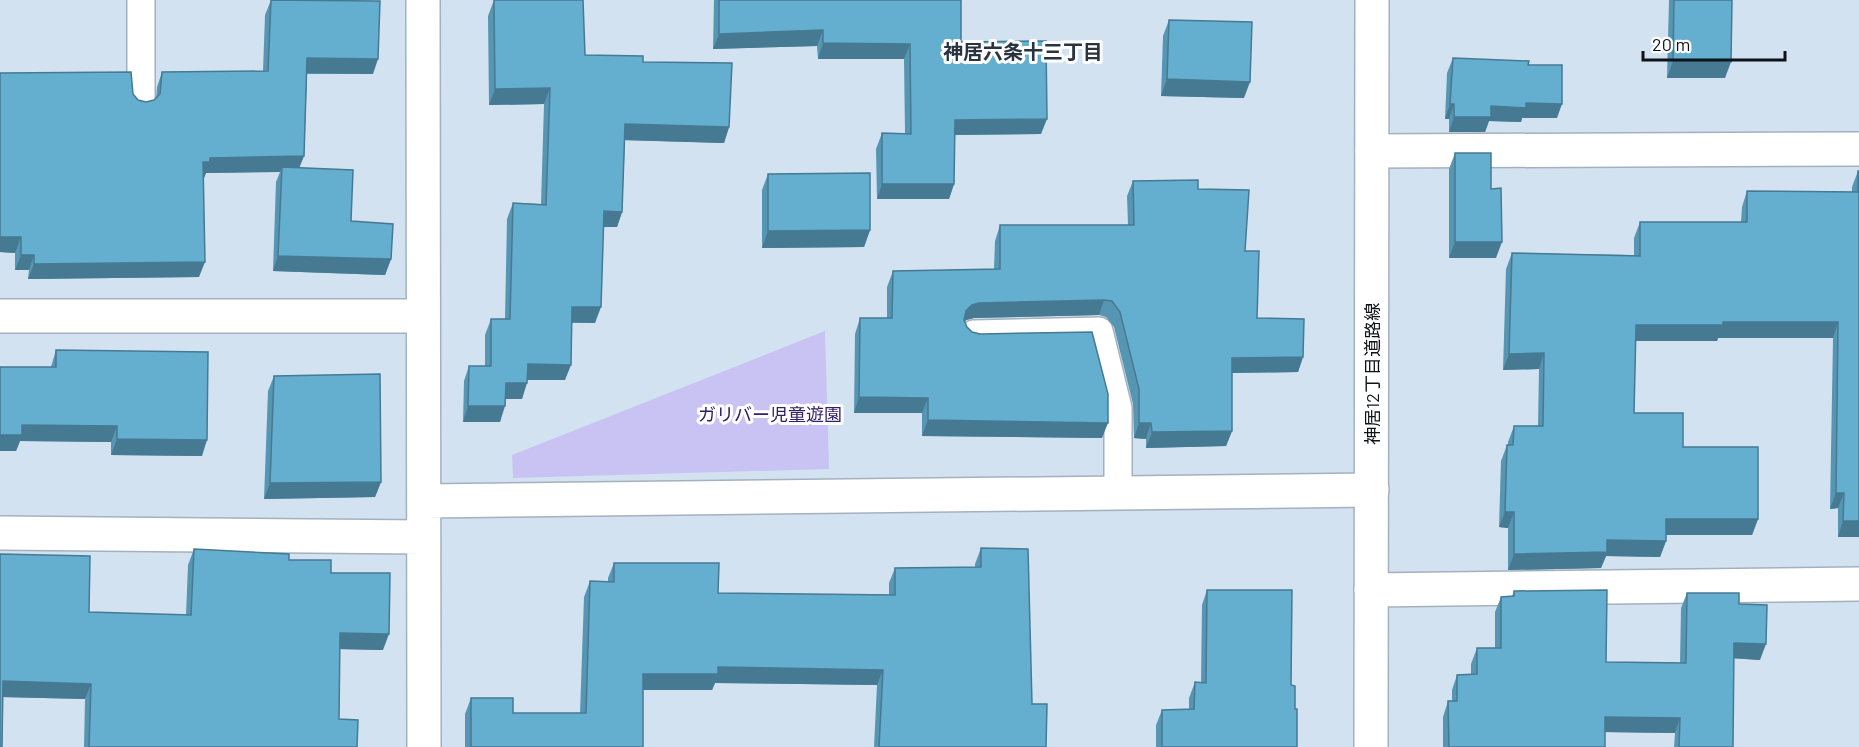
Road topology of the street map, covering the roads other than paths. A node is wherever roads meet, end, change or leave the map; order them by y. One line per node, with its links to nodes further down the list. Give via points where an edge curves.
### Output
1 (141, 0): 4 (lane)
2 (423, 0): 8 (street)
3 (1372, 0): 6 (street, 神居12丁目道路線)
4 (141, 102)
5 (1859, 149): 6 (street)
6 (1372, 151): 10 (street, 神居12丁目道路線)
7 (0, 316): 8 (street)
8 (423, 316): 12 (street)
9 (974, 334): 11 (lane, via 1099,331 1118,408)
10 (1372, 490): 11 (street); 16 (street, 神居12丁目道路線)
11 (1118, 493): 12 (street)
12 (424, 501): 14 (street)
13 (0, 533): 14 (street)
14 (423, 537): 17 (street)
15 (1859, 584): 16 (street)
16 (1371, 590): 18 (street, 神居12丁目道路線)
17 (424, 747)
18 (1371, 747)

